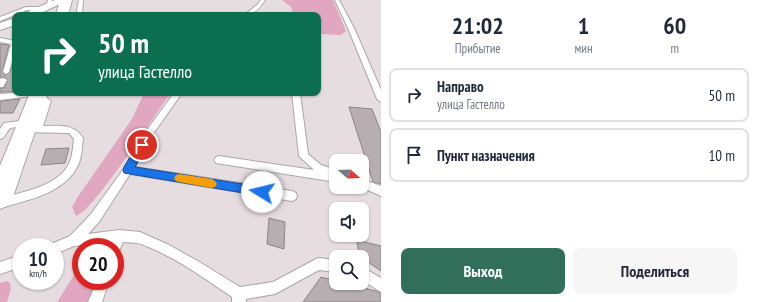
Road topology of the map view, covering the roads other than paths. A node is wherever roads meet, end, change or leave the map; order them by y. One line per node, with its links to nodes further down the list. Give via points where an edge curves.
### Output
1 (62, 0): 6 (street)
2 (66, 0): 9 (main road)
3 (81, 0): 10 (lane)
4 (263, 0): 11 (lane, via 260,6)
5 (337, 0): 24 (lane)
6 (47, 5): 7 (lane); 8 (street)
7 (19, 12)
8 (36, 12)
9 (63, 12)
10 (79, 12)
11 (251, 12)
12 (12, 17): 14 (lane)
13 (12, 22): 14 (street)
14 (0, 25)
15 (0, 40): 16 (lane)
16 (12, 43)
17 (12, 50): 18 (lane)
18 (6, 72)
19 (16, 96): 23 (lane)
20 (31, 96): 25 (main road)
21 (176, 96): 28 (lane, via 150,132)
22 (296, 96): 29 (lane, via 304,156 318,168)
23 (0, 97)
24 (381, 99)
25 (31, 127): 26 (lane, via 7,125); 34 (main road); 35 (lane, via 72,131 79,138 74,164 64,176 45,190)
26 (0, 136)
27 (219, 160): 30 (lane)
28 (128, 170): 33 (lane); 36 (lane, via 95,218)
29 (329, 172)
30 (329, 177)
31 (369, 186): 32 (lane)
32 (381, 191)
33 (292, 196)
34 (0, 197)
35 (0, 202)
36 (76, 238)
37 (124, 241): 44 (lane, via 140,238 165,249)
38 (12, 264): 40 (lane)
39 (329, 265): 44 (lane, via 318,264 275,288)
40 (0, 268)
41 (369, 278): 42 (lane)
42 (381, 286)
43 (100, 290): 45 (lane)
44 (239, 298)
45 (95, 302)

